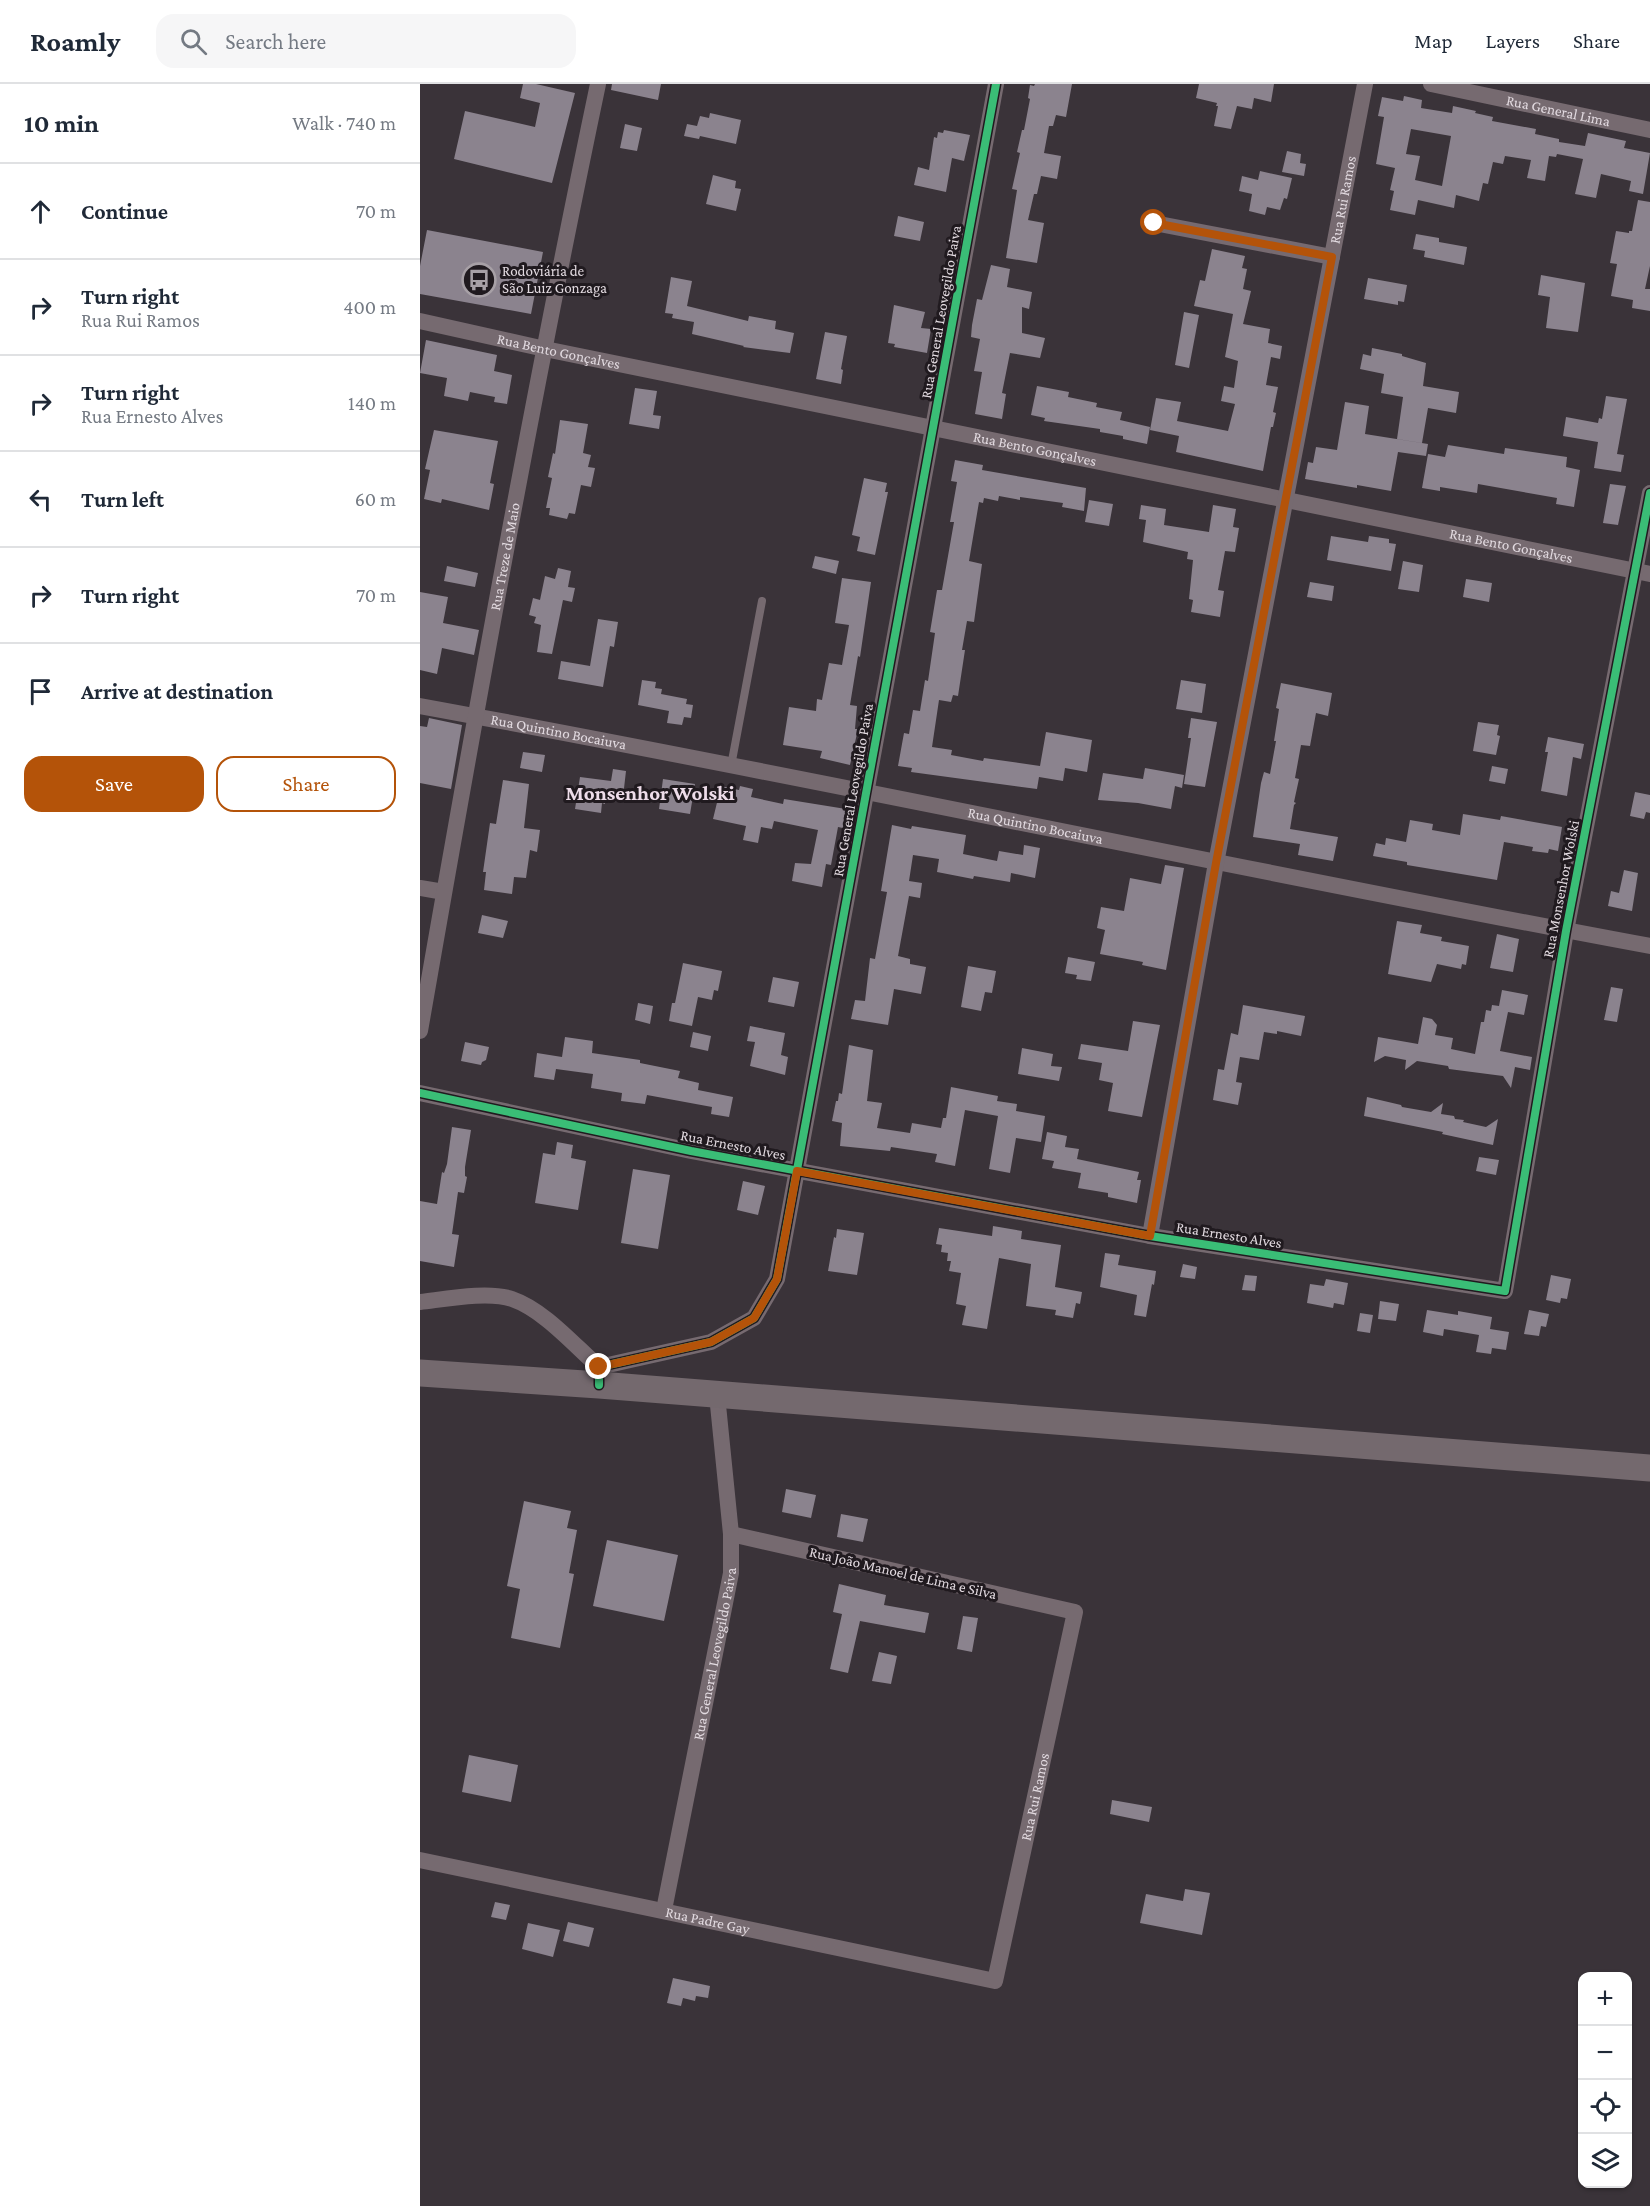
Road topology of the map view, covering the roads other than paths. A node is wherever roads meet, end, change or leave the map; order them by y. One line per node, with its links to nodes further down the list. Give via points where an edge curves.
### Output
1 (598, 84): 9 (street, Rua Treze de Maio)
2 (996, 84): 10 (street, Rua General Leovegildo Paiva)
3 (1365, 84): 7 (street, Rua Rui Ramos)
4 (1431, 84): 5 (street, Rua General Lima)
5 (1650, 130)
6 (1154, 223): 7 (street)
7 (1332, 257): 12 (street, Rua Rui Ramos)
8 (420, 321): 9 (street, Rua Bento Gonçalves)
9 (545, 350): 10 (street, Rua Bento Gonçalves); 16 (street, Rua Treze de Maio)
10 (934, 428): 12 (street, Rua Bento Gonçalves); 18 (street, Rua General Leovegildo Paiva)
11 (1650, 493): 13 (street, Rua Monsenhor Wolski)
12 (1286, 500): 13 (street, Rua Bento Gonçalves); 19 (street, Rua Rui Ramos)
13 (1643, 573): 22 (street, Rua Monsenhor Wolski)
14 (762, 601): 17 (lane)
15 (420, 706): 16 (street, Rua Quintino Bocaiuva)
16 (476, 716): 17 (street, Rua Quintino Bocaiuva); 21 (street, Rua Treze de Maio)
17 (731, 766): 18 (street, Rua Quintino Bocaiuva)
18 (867, 791): 19 (street, Rua Quintino Bocaiuva); 26 (street, Rua General Leovegildo Paiva)
19 (1216, 863): 22 (street, Rua Quintino Bocaiuva); 27 (street, Rua Rui Ramos)
20 (420, 888): 21 (street)
21 (444, 892): 24 (street, Rua Treze de Maio)
22 (1566, 931): 23 (street, Rua Quintino Bocaiuva); 28 (street, Rua Monsenhor Wolski)
23 (1650, 946)
24 (420, 1031)
25 (420, 1093): 26 (street, Rua Ernesto Alves)
26 (797, 1171): 27 (street, Rua Ernesto Alves); 31 (street, Rua General Leovegildo Paiva, via 777,1279 754,1318 711,1342)
27 (1150, 1236): 28 (street, Rua Ernesto Alves)
28 (1505, 1291)
29 (420, 1302): 31 (street, via 478,1296 511,1299 537,1311)
30 (420, 1373): 31 (highway)
31 (599, 1376): 32 (highway)
32 (717, 1395): 33 (highway); 34 (street, Rua General Leovegildo Paiva)
33 (1650, 1468)
34 (731, 1534): 35 (street, Rua João Manoel de Lima e Silva); 37 (street, Rua General Leovegildo Paiva, via 731,1573)
35 (1074, 1612): 38 (street, Rua Rui Ramos)
36 (420, 1860): 37 (street, Rua Padre Gay)
37 (664, 1910): 38 (street, Rua Padre Gay)
38 (995, 1981)

